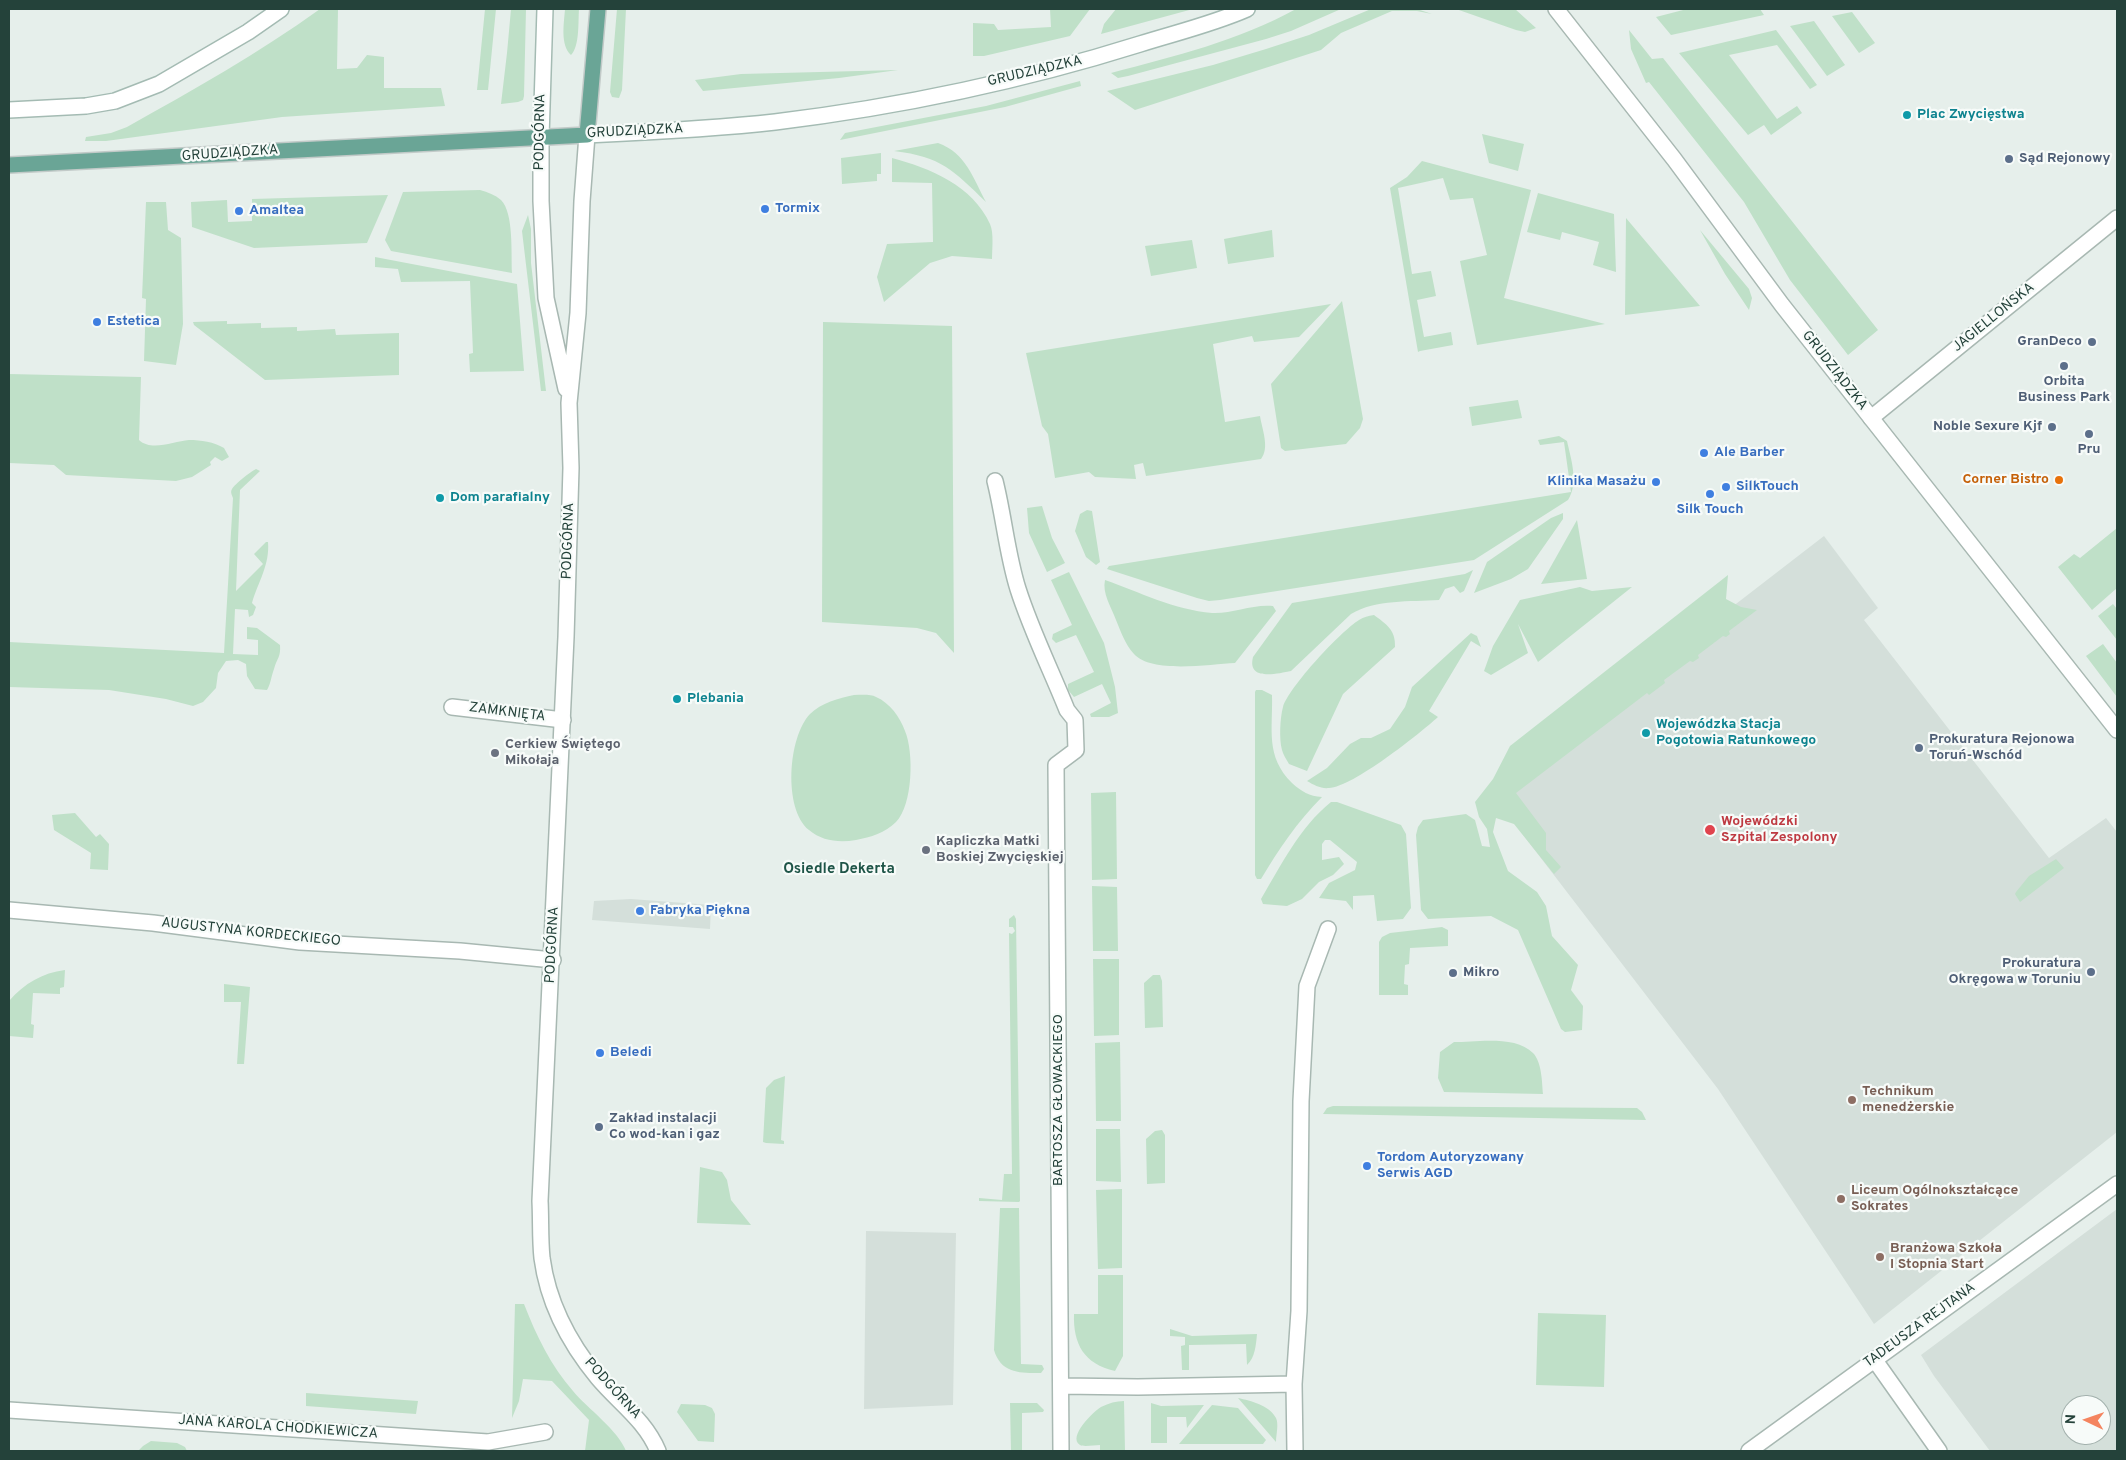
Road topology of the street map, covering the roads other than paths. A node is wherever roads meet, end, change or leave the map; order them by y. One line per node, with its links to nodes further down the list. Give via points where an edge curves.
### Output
1 (281, 9): 6 (street, via 159,84 115,101 86,106)
2 (544, 9): 8 (street, PODGÓRNA)
3 (598, 9): 7 (main road, PODGÓRNA)
4 (1247, 9): 7 (street, GRUDZIĄDZKA, via 1101,56 952,92 773,122)
5 (1556, 9): 12 (street, GRUDZIĄDZKA)
6 (9, 110)
7 (587, 135): 8 (main road, GRUDZIĄDZKA); 11 (street, PODGÓRNA, via 578,312)
8 (541, 138): 9 (main road, GRUDZIĄDZKA); 11 (street, PODGÓRNA, via 546,298)
9 (9, 165)
10 (2114, 225): 12 (street, JAGIELLOŃSKA)
11 (569, 403): 15 (street, PODGÓRNA, via 571,468)
12 (1870, 418): 16 (street, GRUDZIĄDZKA)
13 (995, 481): 23 (street, BARTOSZA GŁOWACKIEGO, via 1019,592 1067,710 1075,720 1076,750 1056,765)
14 (452, 707): 15 (street, ZAMKNIĘTA)
15 (563, 720): 19 (street, PODGÓRNA)
16 (2117, 730)
17 (9, 910): 19 (street, AUGUSTYNA KORDECKIEGO, via 153,923 300,942)
18 (1328, 929): 22 (street, via 1307,986 1301,1101 1299,1311)
19 (553, 960): 26 (street, PODGÓRNA, via 540,1218 546,1278 556,1310 575,1345 599,1378 642,1423)
20 (2117, 1184): 21 (street, TADEUSZA REJTANA)
21 (1874, 1359): 29 (street, TADEUSZA REJTANA); 30 (street)
22 (1294, 1384): 23 (street); 28 (street)
23 (1060, 1386): 27 (street, BARTOSZA GŁOWACKIEGO)
24 (9, 1410): 25 (street, JANA KAROLA CHODKIEWICZA, via 488,1442)
25 (546, 1432)
26 (658, 1451)
27 (1061, 1451)
28 (1295, 1451)
29 (1749, 1451)
30 (1939, 1451)

